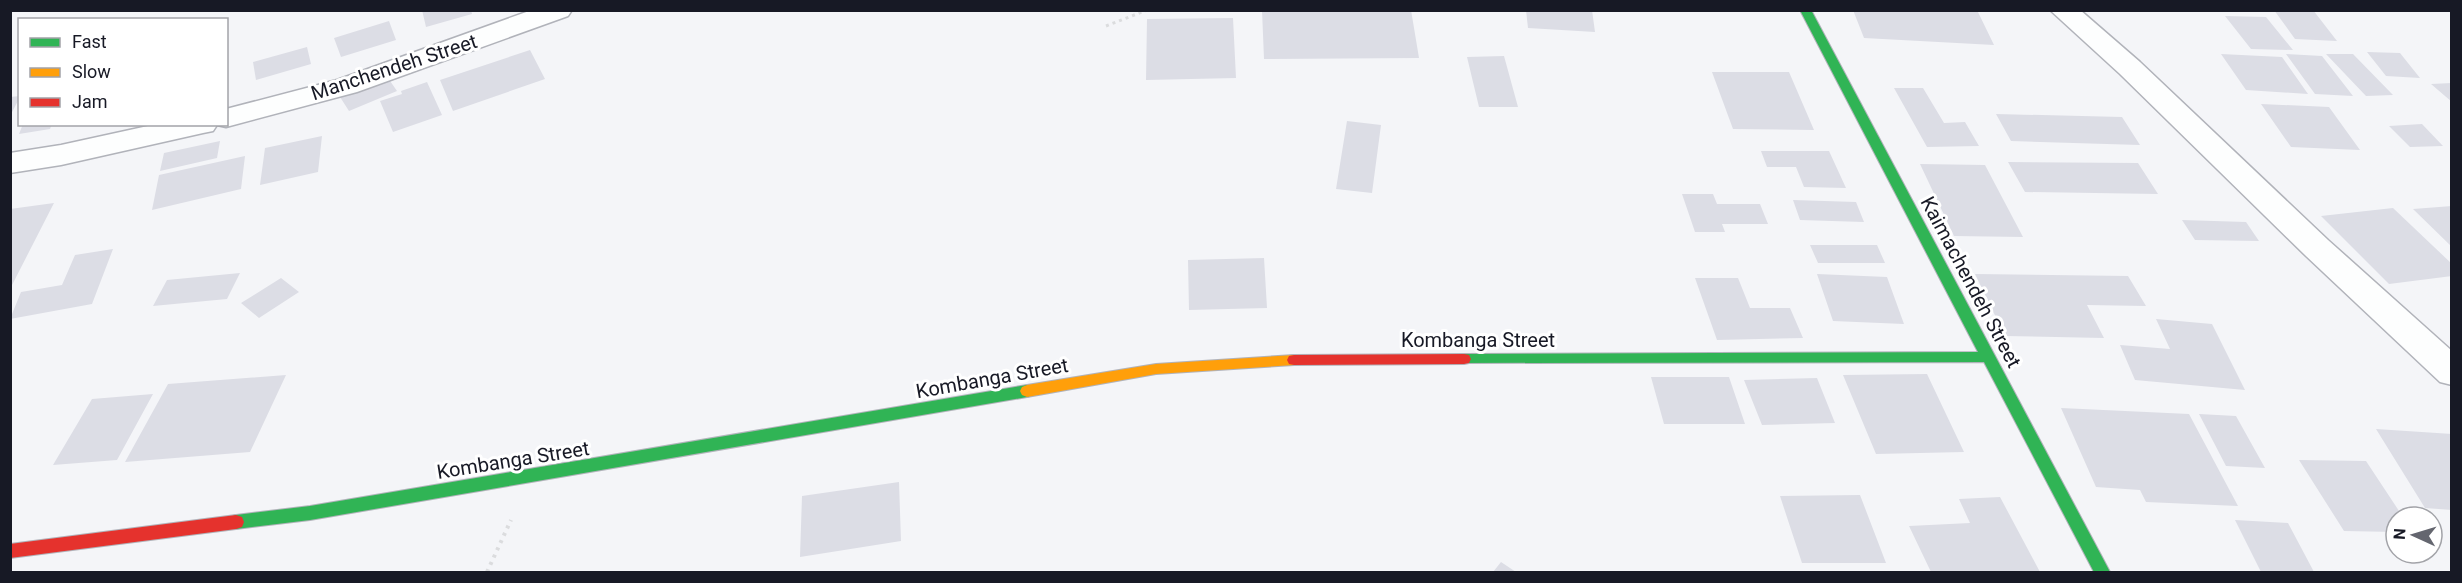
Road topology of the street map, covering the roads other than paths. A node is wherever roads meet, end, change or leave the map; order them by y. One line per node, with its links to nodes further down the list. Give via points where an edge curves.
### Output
1 (1805, 10): 7 (street, Kaimachendeh Street)
2 (2063, 10): 8 (street, via 2130,68)
3 (552, 12): 4 (street, Manchendeh Street, via 347,86)
4 (228, 117)
5 (194, 126): 6 (street)
6 (10, 163)
7 (1989, 357): 9 (street, Kombanga Street, via 1275,360 1156,369 310,513); 10 (street, Kaimachendeh Street)
8 (2451, 372)
9 (10, 551)
10 (2102, 573)

